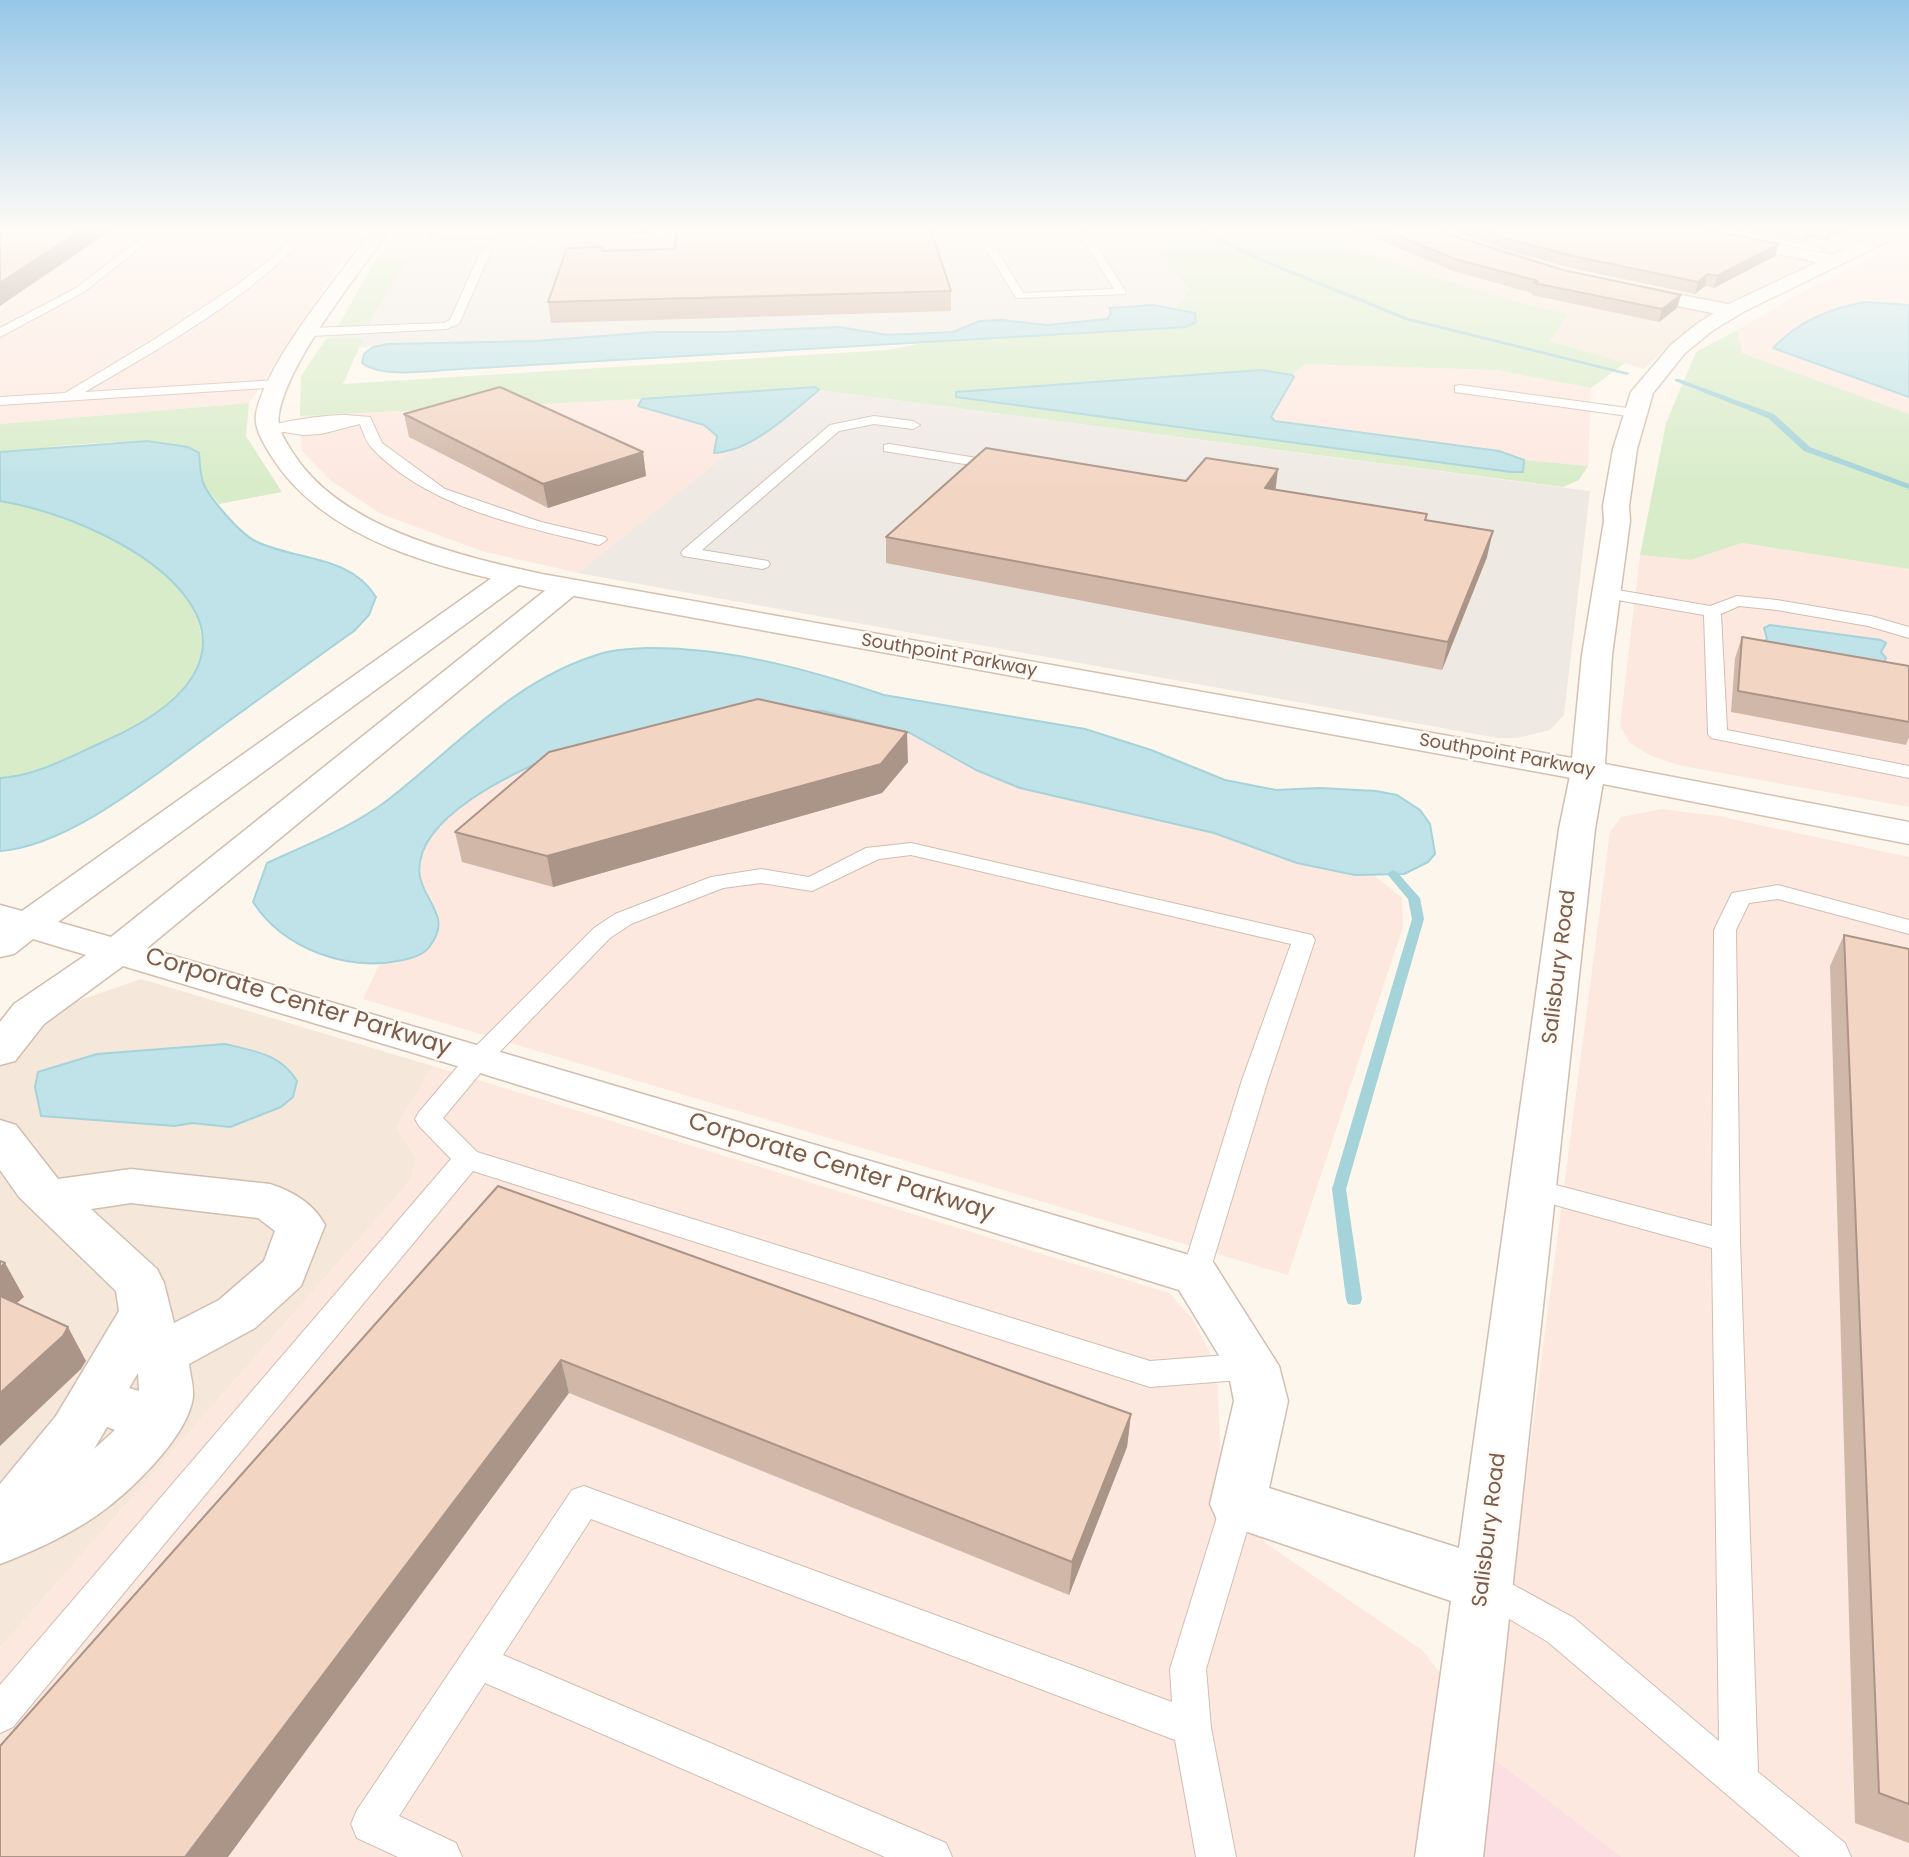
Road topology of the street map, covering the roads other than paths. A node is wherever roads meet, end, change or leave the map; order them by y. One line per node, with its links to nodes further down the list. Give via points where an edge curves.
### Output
1 (36, 314): 6 (lane)
2 (204, 314): 12 (lane)
3 (324, 314): 8 (street)
4 (458, 314): 8 (lane, via 446,326)
5 (1728, 314): 14 (street, Salisbury Road, via 1678,349 1642,393)
6 (20, 322): 7 (lane); 9 (lane)
7 (0, 324)
8 (311, 332): 10 (street)
9 (0, 333)
10 (276, 384): 12 (lane); 17 (street, via 267,416)
11 (1460, 389): 14 (lane)
12 (69, 396): 13 (lane)
13 (0, 401)
14 (1635, 413): 24 (street, Salisbury Road, via 1620,483)
15 (357, 420): 17 (lane, via 296,431); 20 (lane, via 365,420 376,445 440,492 536,525)
16 (913, 425): 21 (lane, via 874,420 835,428 690,553)
17 (278, 429): 22 (street, Southpoint Parkway, via 289,469 319,498 402,541)
18 (889, 447): 19 (lane)
19 (1012, 467)
20 (598, 540)
21 (762, 564)
22 (513, 576): 23 (street, Southpoint Parkway); 31 (street)
23 (567, 587): 27 (street, Southpoint Parkway); 32 (street)
24 (1606, 593): 25 (lane); 27 (street, Salisbury Road)
25 (1712, 611): 26 (lane, via 1737,601 1777,605 1871,621); 28 (lane, via 1718,734)
26 (1909, 633)
27 (1588, 771): 29 (street, Southpoint Parkway); 37 (street, Salisbury Road)
28 (1909, 772)
29 (1909, 833)
30 (1909, 927): 39 (lane, via 1778,892 1740,898 1725,930)
31 (9, 929): 32 (street, Corporate Center Parkway)
32 (120, 950): 33 (street, via 29,1014); 34 (street, Corporate Center Parkway)
33 (0, 1051)
34 (479, 1058): 36 (lane, via 428,1119); 40 (street, Corporate Center Parkway); 40 (lane, via 602,933 623,919 719,882 761,876 812,884 874,853 911,849 1304,940 1251,1092)
35 (0, 1136): 38 (street)
36 (467, 1159): 42 (lane, via 1150,1374); 50 (lane)
37 (1533, 1189): 39 (lane); 48 (street, Salisbury Road)
38 (49, 1198): 41 (street, via 139,1283); 41 (street, via 131,1186 199,1193 270,1202 301,1225 284,1272 237,1314)
39 (1726, 1241): 52 (lane)
40 (1196, 1276): 42 (street)
41 (153, 1333): 43 (street); 44 (street, via 166,1397)
42 (1253, 1366): 45 (street, via 1261,1401)
43 (96, 1401): 44 (street); 46 (street)
44 (158, 1419): 47 (street, via 128,1455 76,1498)
45 (1238, 1504): 48 (street); 51 (lane, via 1188,1669)
46 (0, 1527)
47 (0, 1538)
48 (1483, 1584): 52 (lane, via 1561,1630); 56 (street, Salisbury Road)
49 (477, 1662): 51 (lane, via 584,1501); 53 (lane, via 371,1824); 54 (lane)
50 (0, 1714)
51 (1192, 1728): 55 (lane)
52 (1739, 1782): 57 (lane)
53 (442, 1857)
54 (932, 1857)
55 (1216, 1857)
56 (1449, 1857)
57 (1831, 1857)

